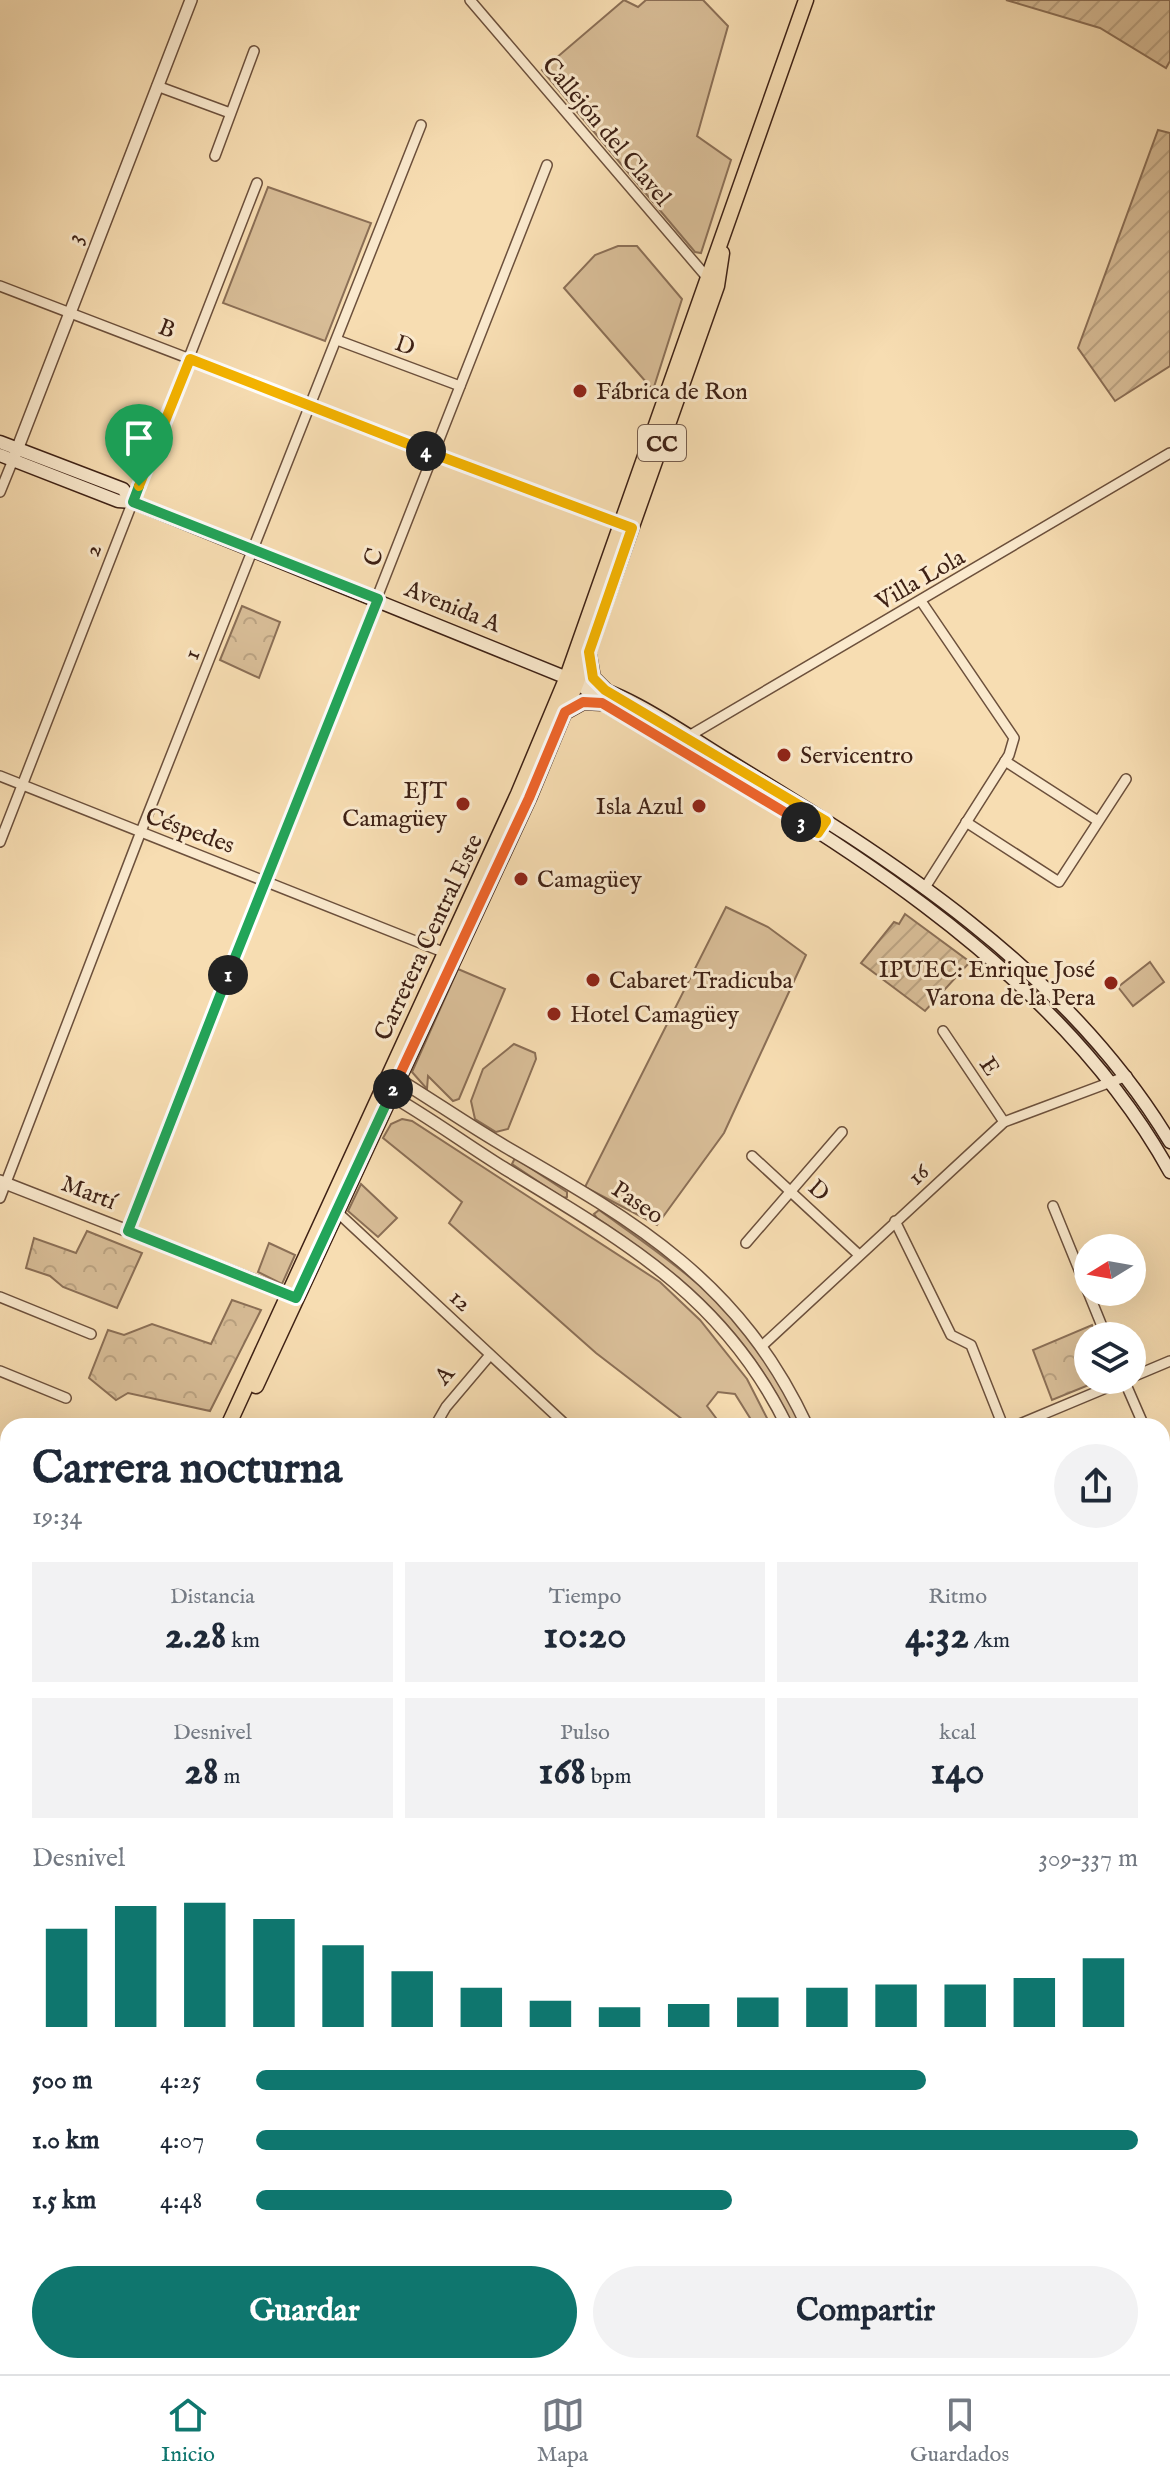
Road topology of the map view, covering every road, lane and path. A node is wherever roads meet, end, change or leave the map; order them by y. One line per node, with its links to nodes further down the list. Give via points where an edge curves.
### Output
1 (191, 0): 5 (street, 3)
2 (470, 0): 11 (street, Callejón del Clavel)
3 (806, 0): 11 (main road, Carretera Central Este / CC)
4 (254, 51): 6 (street)
5 (157, 86): 6 (street); 13 (street, 3)
6 (230, 113): 8 (street)
7 (421, 125): 14 (street, 1)
8 (215, 156)
9 (547, 165): 16 (street, C)
10 (257, 183): 15 (street, 2)
11 (711, 282): 25 (main road, Carretera Central Este / CC)
12 (0, 286): 13 (street, B)
13 (70, 311): 15 (street, B); 21 (street, 3)
14 (337, 340): 16 (street, D); 17 (street, 1)
15 (190, 359): 17 (street, B); 24 (street, 2)
16 (460, 386): 22 (street, C)
17 (312, 407): 22 (street, B); 26 (street, 1)
18 (0, 442): 21 (main road, Avenida A)
19 (1170, 453): 28 (street, Villa Lola)
20 (0, 455): 21 (main road, Avenida A)
21 (16, 455): 23 (street, 3); 24 (main road, Avenida A, via 123,489)
22 (434, 455): 25 (street, B); 27 (street, C)
23 (0, 492)
24 (133, 502): 26 (main road, Avenida A); 38 (street, 2)
25 (626, 526): 29 (main road, Carretera Central Este / CC); 30 (main road, Carretera Central Este / CC)
26 (254, 550): 27 (main road, Avenida A); 44 (street, 1)
27 (378, 599): 30 (main road, Avenida A); 46 (street, C)
28 (921, 601): 33 (street, Villa Lola); 35 (street, via 1012,733 1013,746)
29 (589, 652): 30 (main road, Carretera Central Este / CC); 31 (main road, via 593,678)
30 (572, 680): 31 (main road, Avenida A); 32 (main road, Carretera Central Este / CC); 48 (main road, Carretera Central Este / CC)
31 (604, 697): 32 (main road); 33 (main road); 34 (main road)
32 (565, 712): 48 (main road, Carretera Central Este / CC)
33 (689, 736): 34 (main road); 39 (main road)
34 (674, 744): 39 (main road)
35 (1005, 761): 41 (street); 42 (street)
36 (0, 776): 38 (street, Céspedes)
37 (1126, 779): 41 (street)
38 (22, 785): 44 (street, Céspedes); 45 (street, 2)
39 (783, 802): 40 (main road); 43 (main road)
40 (826, 821): 43 (main road); 47 (main road)
41 (1098, 821): 42 (street, via 1059,882)
42 (966, 822): 47 (street)
43 (818, 833): 52 (main road, via 968,939 1033,998)
44 (140, 834): 46 (street, Céspedes); 59 (street, 1)
45 (0, 842)
46 (265, 879): 48 (street, Céspedes); 67 (street, C)
47 (924, 889): 50 (main road, via 1019,962)
48 (450, 955): 51 (main road, Carretera Central Este / CC)
49 (943, 1031): 54 (street, E)
50 (1127, 1076): 52 (street, 16); 56 (main road)
51 (393, 1077): 53 (main road, Carretera Central Este / CC); 61 (street, Paseo)
52 (1112, 1084): 54 (street, 16); 58 (main road)
53 (386, 1093): 64 (main road, Carretera Central Este / CC); 65 (street, Paseo)
54 (1004, 1122): 66 (street, 16)
55 (842, 1132): 60 (street)
56 (1170, 1142)
57 (752, 1156): 60 (street, D)
58 (1170, 1172)
59 (3, 1182): 62 (street, 1); 67 (street, Martí)
60 (791, 1192): 68 (street); 69 (street, D)
61 (589, 1195): 65 (street); 74 (street, Paseo, via 696,1271)
62 (0, 1198)
63 (1053, 1206): 72 (street)
64 (332, 1207): 70 (main road, Carretera Central Este / CC); 75 (street, 12)
65 (579, 1214): 86 (street, Paseo, via 655,1265 716,1319 748,1356)
66 (895, 1221): 69 (street, 16); 88 (street, via 951,1335 971,1345)
67 (128, 1231): 70 (street, Martí)
68 (746, 1243)
69 (858, 1254): 74 (street, 16)
70 (291, 1295): 82 (main road, Carretera Central Este / CC); 83 (main road, Carretera Central Este / CC)
71 (0, 1297): 73 (street)
72 (1100, 1322)
73 (91, 1334)
74 (763, 1345): 87 (street, Paseo)
75 (490, 1355): 84 (street, A); 85 (street, 12)
76 (1170, 1361): 78 (street)
77 (0, 1371): 81 (street)
78 (1146, 1371)
79 (1092, 1394): 89 (street)
80 (1131, 1394): 90 (street)
81 (66, 1398)
82 (232, 1418)
83 (241, 1418)
84 (440, 1418)
85 (558, 1418)
86 (783, 1418)
87 (803, 1418)
88 (1000, 1418)
89 (1034, 1418)
90 (1141, 1418)

